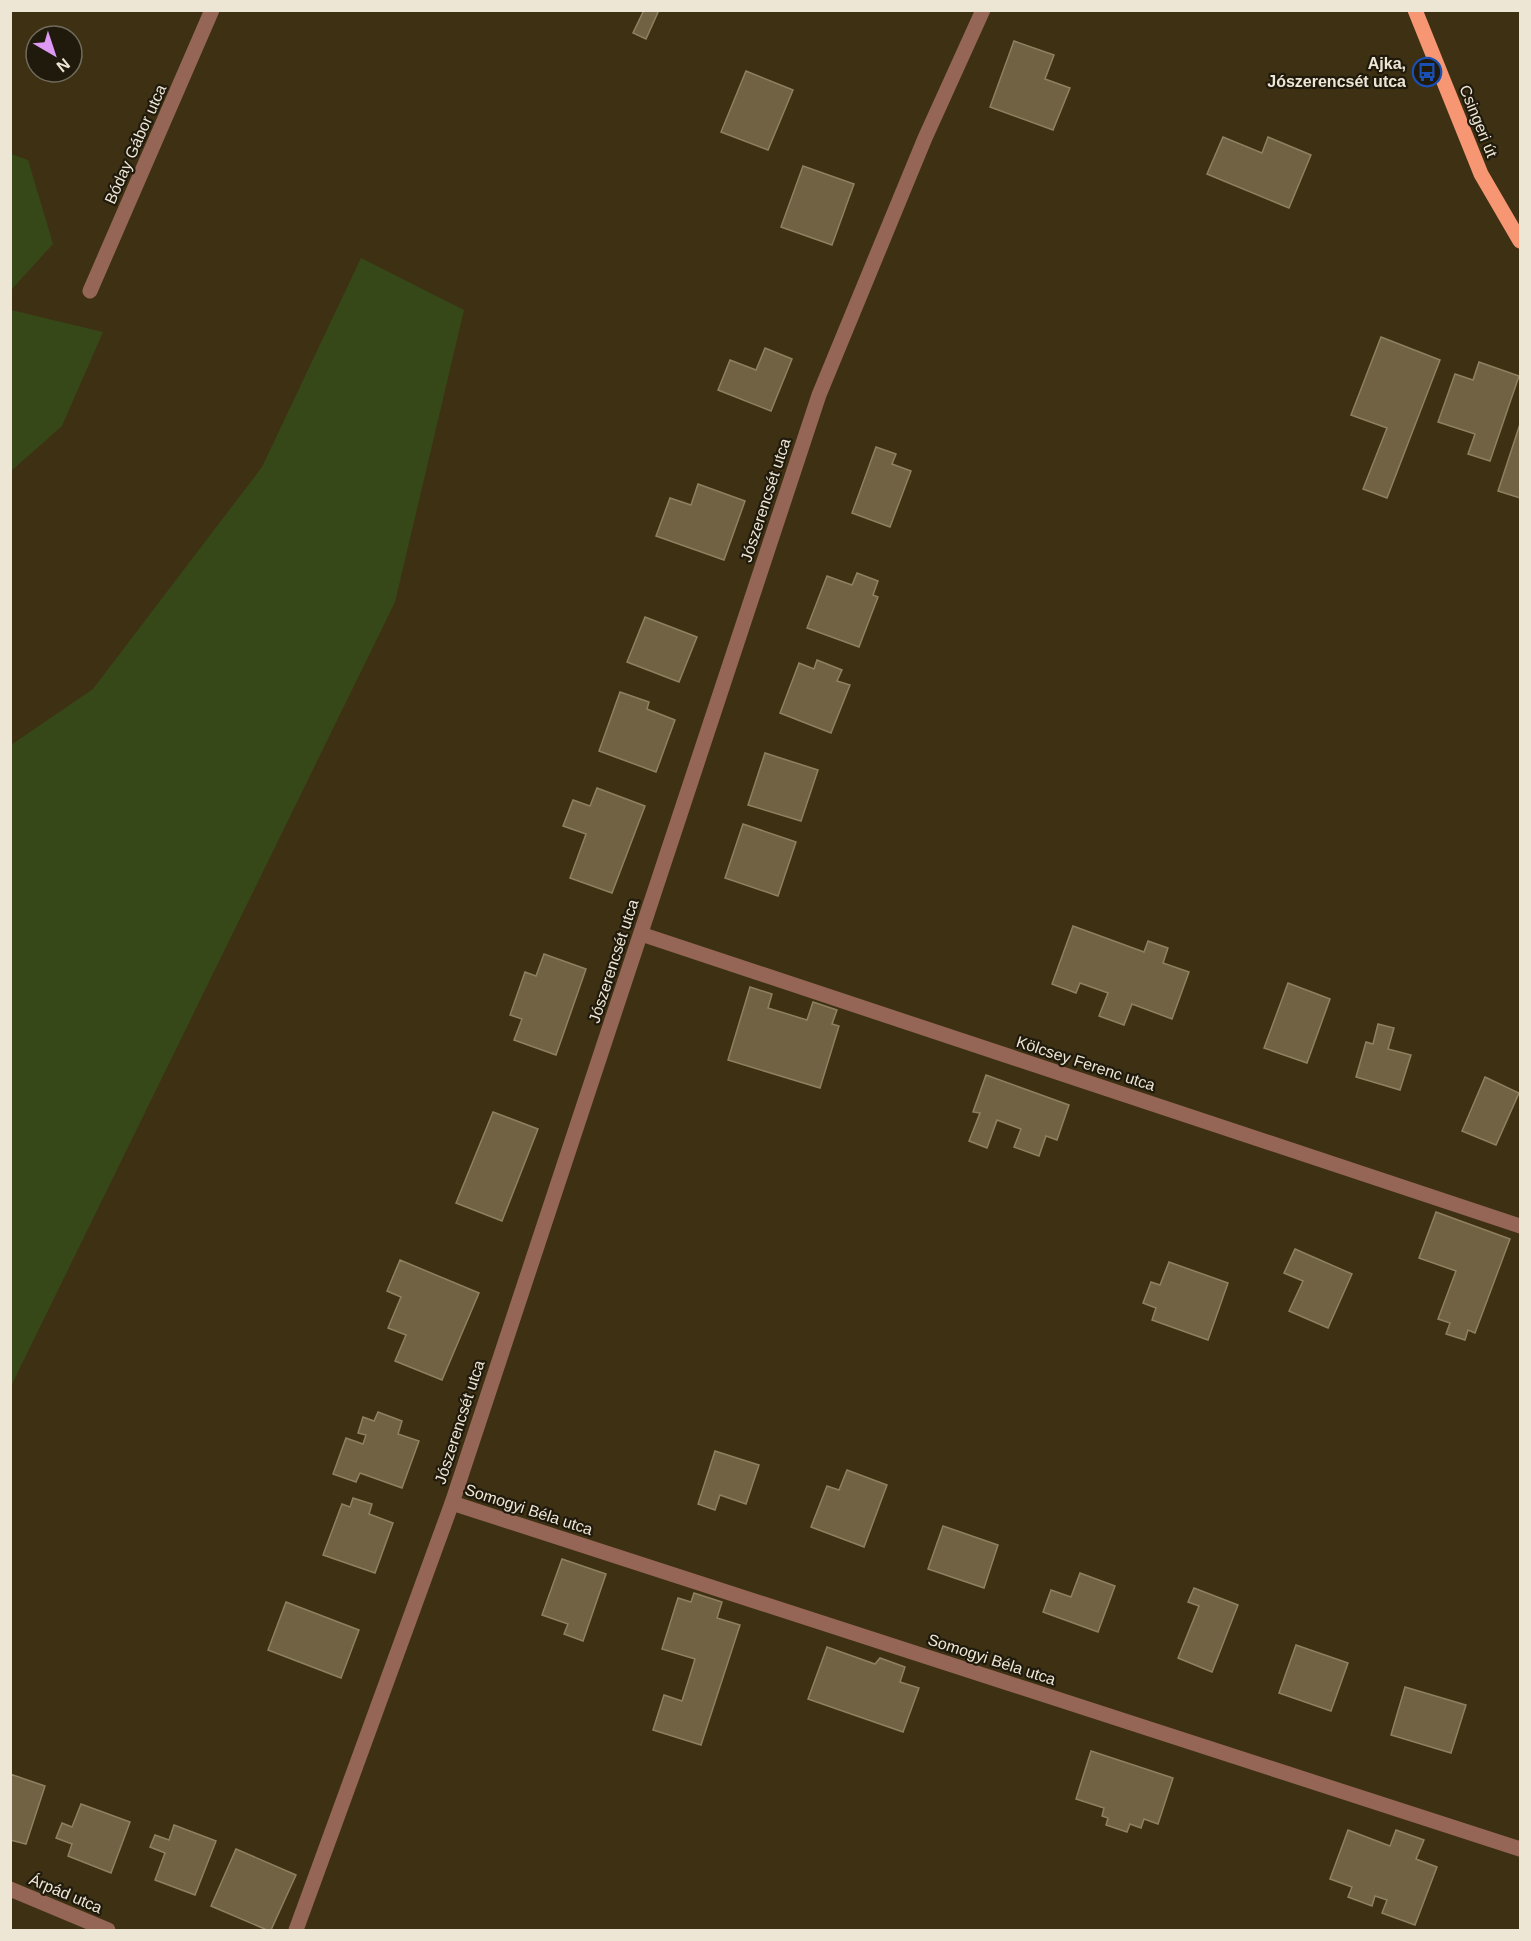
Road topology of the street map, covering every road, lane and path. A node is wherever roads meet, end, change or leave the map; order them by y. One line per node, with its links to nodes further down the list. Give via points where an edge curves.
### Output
1 (212, 10): 5 (street, Bóday Gábor utca)
2 (983, 10): 6 (street, Jószerencsét utca, via 925,138 819,395)
3 (1414, 10): 4 (main road, Csingeri út, via 1481,174)
4 (1521, 241)
5 (90, 291)
6 (641, 934): 7 (street, Kölcsey Ferenc utca); 8 (street, Jószerencsét utca)
7 (1521, 1226)
8 (452, 1503): 9 (street, Somogyi Béla utca); 12 (street, Jószerencsét utca)
9 (1521, 1849)
10 (10, 1889): 11 (street, Árpád utca)
11 (108, 1930)
12 (296, 1930)

